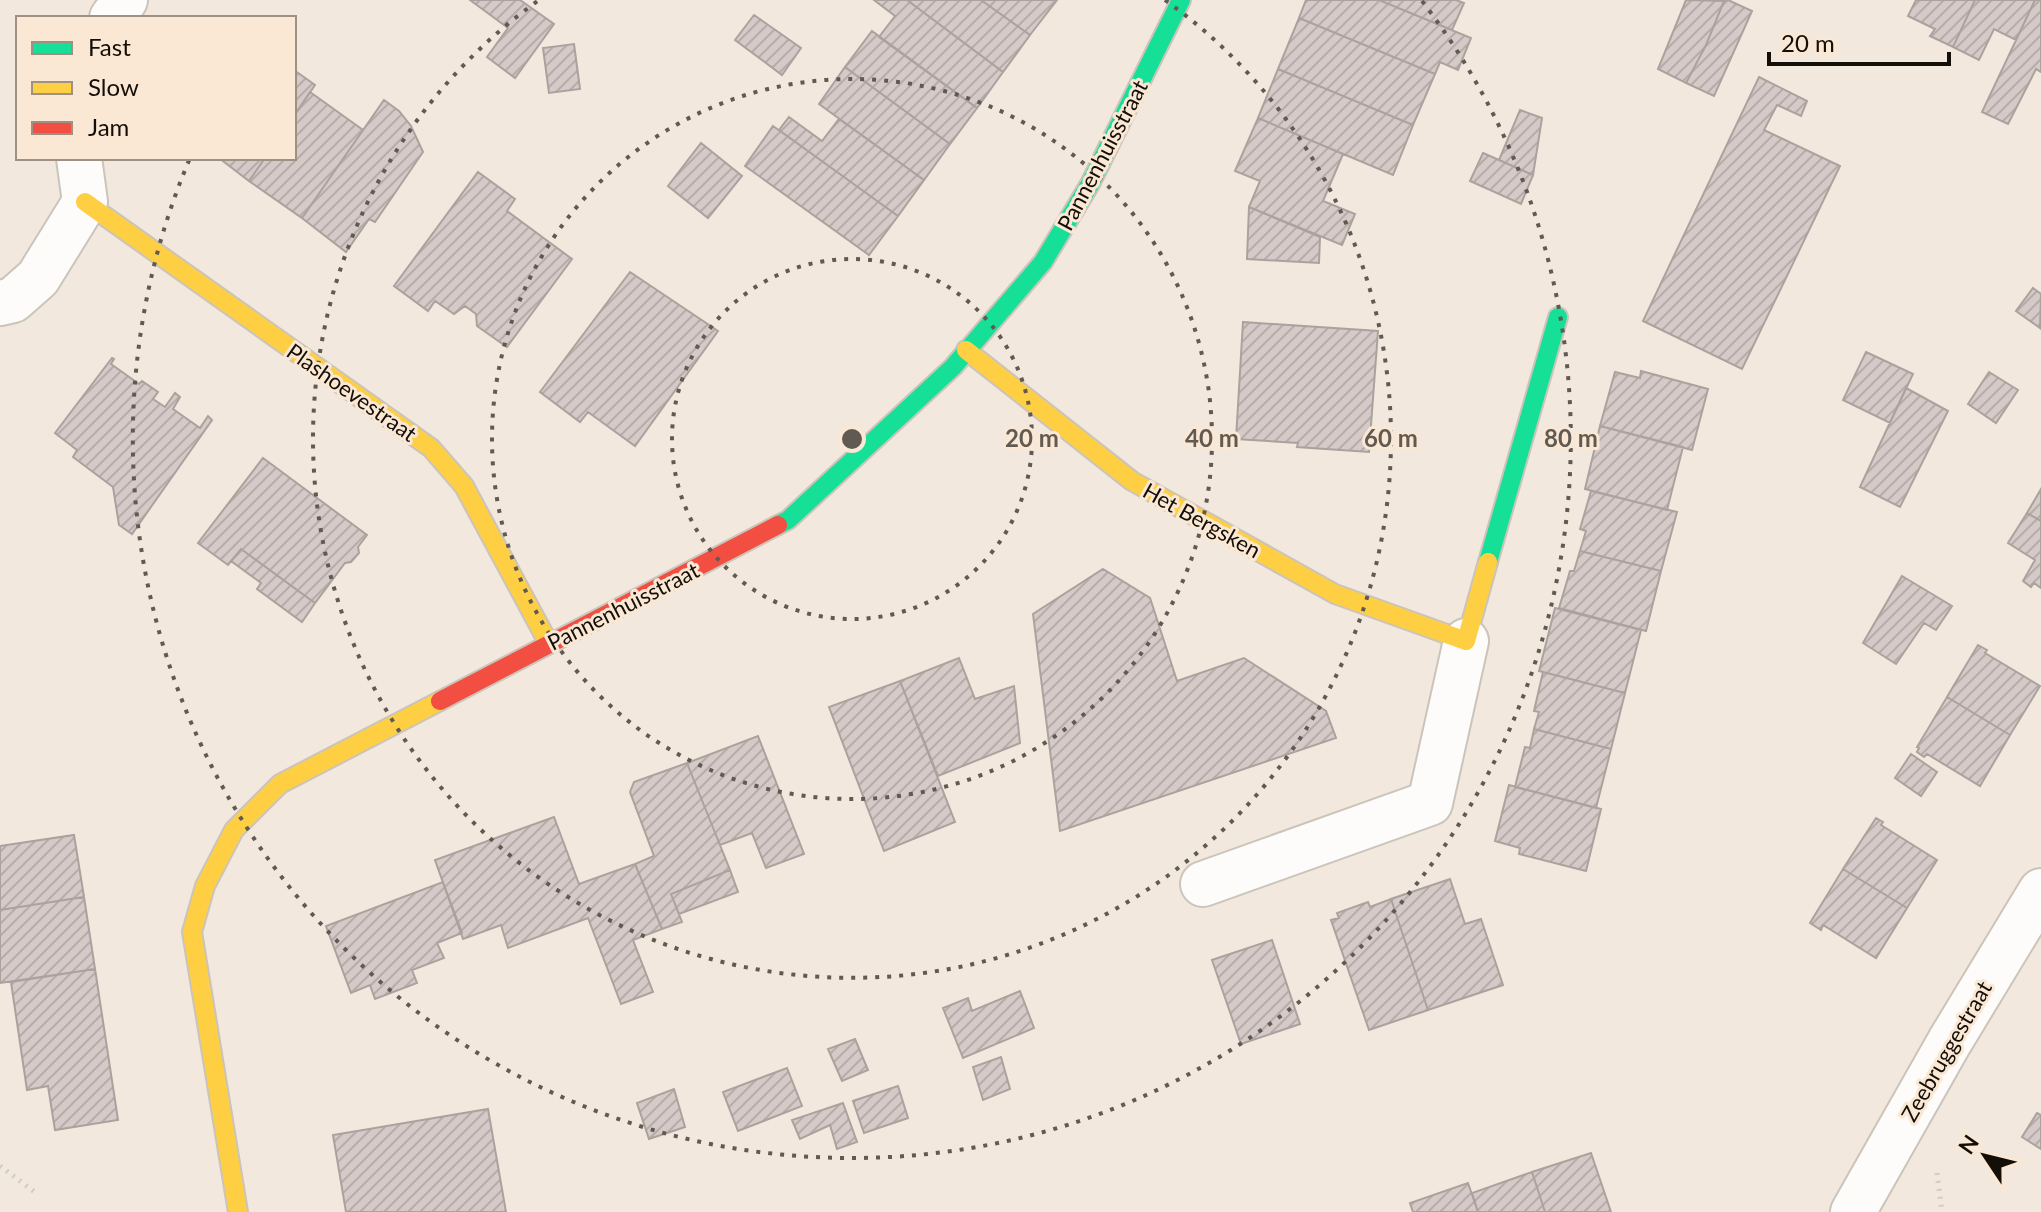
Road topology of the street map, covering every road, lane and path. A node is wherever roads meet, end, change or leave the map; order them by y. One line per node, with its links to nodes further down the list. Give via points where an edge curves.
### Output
1 (1181, 0): 6 (street, Pannenhuisstraat, via 1090,184 1043,262)
2 (79, 160): 3 (street)
3 (85, 202): 4 (street, via 38,278 13,300); 8 (street, Plashoevestraat, via 431,448 464,486)
4 (0, 303)
5 (1558, 317): 7 (street)
6 (966, 350): 7 (street, Het Bergsken, via 1132,481 1335,594); 8 (street, Pannenhuisstraat, via 788,520)
7 (1466, 641): 9 (street, via 1430,803)
8 (549, 644): 13 (street, Pannenhuisstraat, via 280,784 234,830 205,886 192,932)
9 (1203, 884)
10 (2041, 891): 14 (street, Zeebruggestraat)
11 (0, 1166): 12 (path)
12 (36, 1193)
13 (238, 1212)
14 (1853, 1212)

